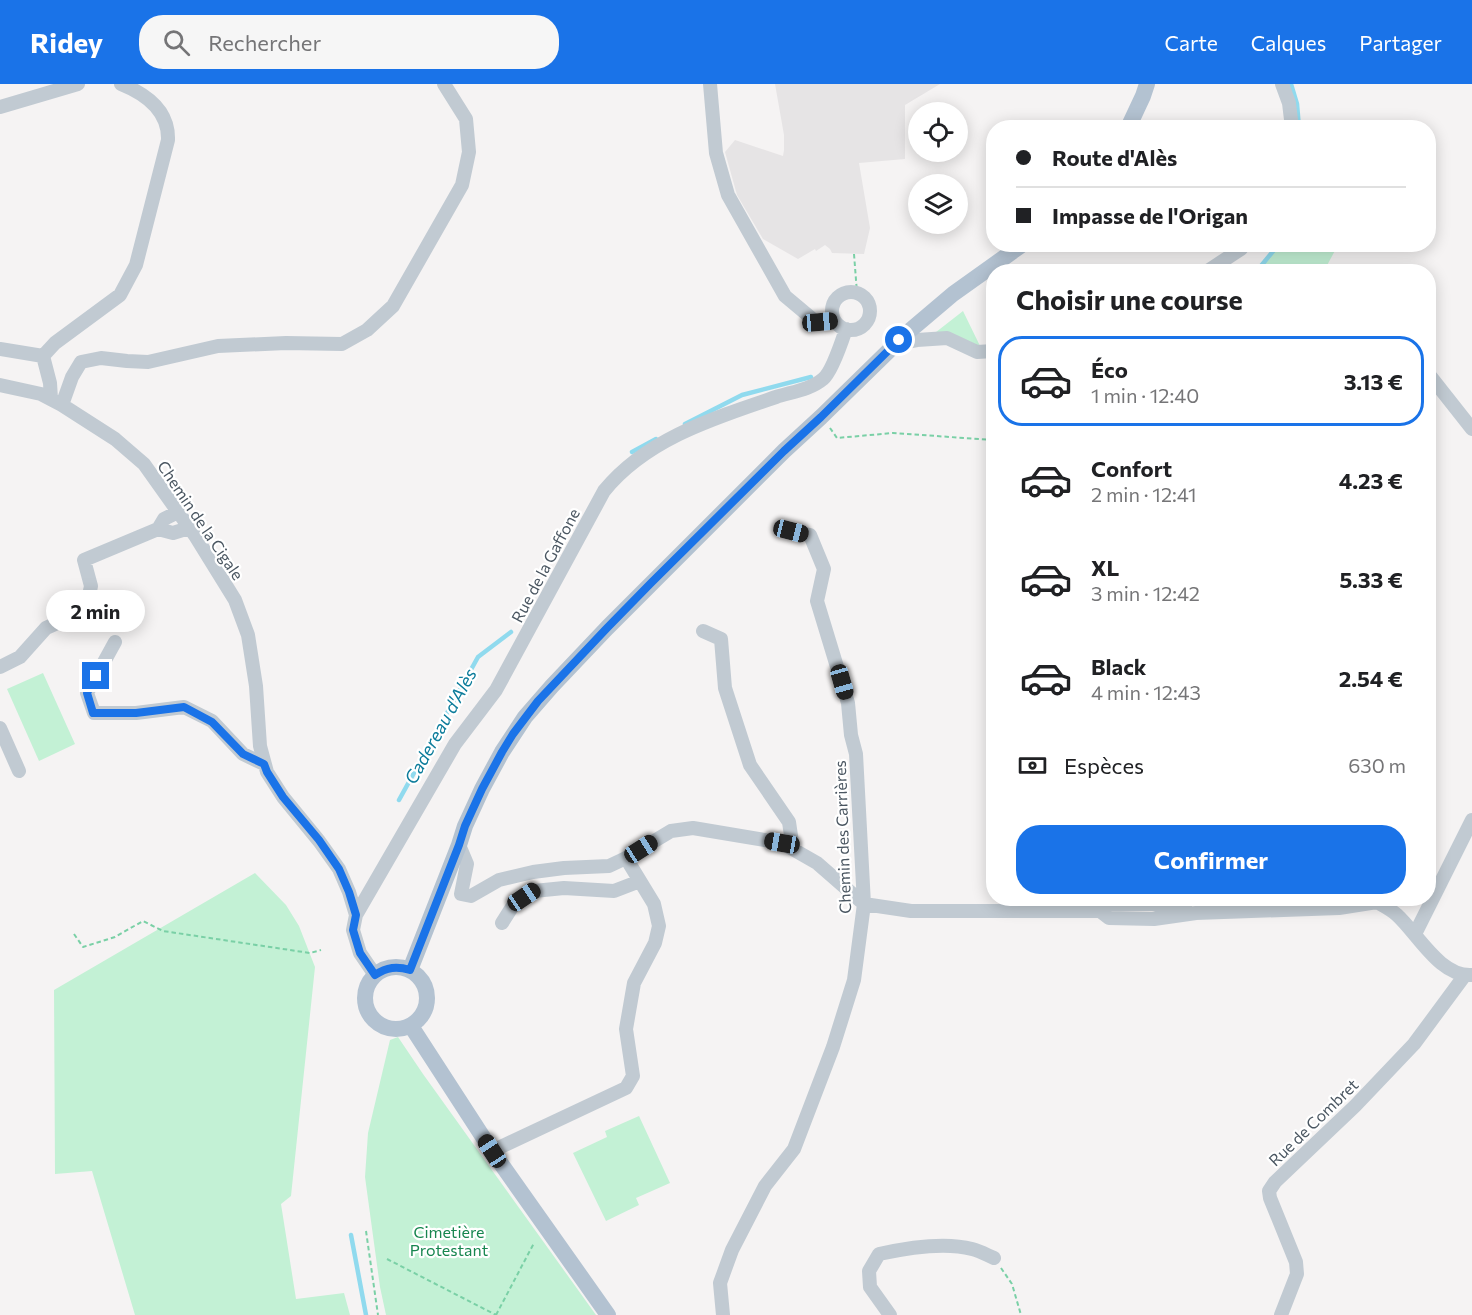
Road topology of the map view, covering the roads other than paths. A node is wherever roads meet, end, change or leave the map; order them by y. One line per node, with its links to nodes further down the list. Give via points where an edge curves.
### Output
1 (78, 84): 7 (street)
2 (121, 84): 20 (street, via 159,108 168,128 136,265 120,295 54,343)
3 (444, 84): 23 (street, via 466,119 469,152 462,185 393,306 367,330 342,344 218,346 148,362 101,358 81,362)
4 (710, 84): 15 (street, via 716,153 728,195 785,296 816,322)
5 (1147, 84): 8 (main road)
6 (1282, 84): 9 (street)
7 (0, 107)
8 (1132, 120)
9 (1291, 120)
10 (1012, 252): 12 (main road)
11 (1236, 252): 13 (street)
12 (995, 264)
13 (1218, 264)
14 (986, 270): 17 (main road)
15 (834, 321): 16 (street); 16 (street, via 836,299 845,293 862,295 869,304 867,321 858,328)
16 (846, 329): 47 (street, Rue de la Gaffone, via 825,378 814,386 777,396 666,440 615,477 496,690 455,744)
17 (896, 344): 19 (street, via 947,338 977,352); 36 (main road, via 784,451 538,701 502,752 477,798)
18 (0, 349): 20 (street)
19 (986, 351)
20 (43, 356): 23 (street)
21 (1436, 383): 24 (street)
22 (0, 385): 23 (street, Chemin de la Cigale, via 41,393)
23 (57, 402): 25 (street, Chemin de la Cigale, via 115,439 144,464)
24 (1472, 429)
25 (178, 512): 26 (street, Chemin de la Cigale); 27 (street, via 164,519)
26 (189, 528): 27 (street, via 173,533); 33 (street, Chemin de la Cigale, via 235,600 248,635)
27 (158, 529): 31 (street, via 84,560 91,586 86,610 46,628 20,657)
28 (791, 531): 41 (street, Chemin des Carrières, via 810,535 824,568 817,601 848,703 856,754)
29 (703, 631): 37 (street, via 721,639 725,688 750,765 789,822)
30 (115, 642): 33 (street, via 87,693 93,713 184,707 212,722 243,754)
31 (0, 667)
32 (0, 728): 34 (street)
33 (264, 764): 47 (street, Chemin de la Cigale, via 283,797 339,869)
34 (19, 771)
35 (1472, 820): 40 (street)
36 (459, 845): 38 (street, via 467,864 461,894 471,896 499,880 522,874 609,866); 50 (main road)
37 (794, 849): 38 (street, via 782,843 693,828 671,831); 41 (street, via 817,863)
38 (626, 858): 39 (street)
39 (640, 881): 48 (street, via 614,891 534,891 514,904); 54 (street, via 654,904 659,927 634,983 626,1029 633,1076 630,1082 626,1088)
40 (1436, 892)
41 (864, 904): 46 (street, via 911,911); 57 (street, Chemin des Carrières, via 854,980 833,1047 794,1149 765,1186 732,1250 720,1283)
42 (1165, 906): 43 (street, via 1196,913)
43 (1296, 906)
44 (1383, 906): 49 (street)
45 (1429, 906): 49 (street)
46 (1094, 907)
47 (356, 915): 51 (street, Chemin de la Cigale, via 353,930 360,953)
48 (502, 923)
49 (1415, 934): 52 (street, via 1444,967)
50 (410, 970): 51 (main road, via 392,968); 53 (main road, via 427,993 425,1012)
51 (375, 975): 53 (main road, via 365,997 371,1016 385,1028)
52 (1468, 975): 59 (street, Rue de Combret, via 1414,1044 1269,1191 1296,1262 1297,1274)
53 (411, 1026): 54 (main road)
54 (492, 1151): 56 (main road)
55 (994, 1258): 58 (street, via 975,1249 955,1246 879,1254 869,1271 870,1287)
56 (608, 1315)
57 (723, 1315)
58 (890, 1315)
59 (1281, 1315)

